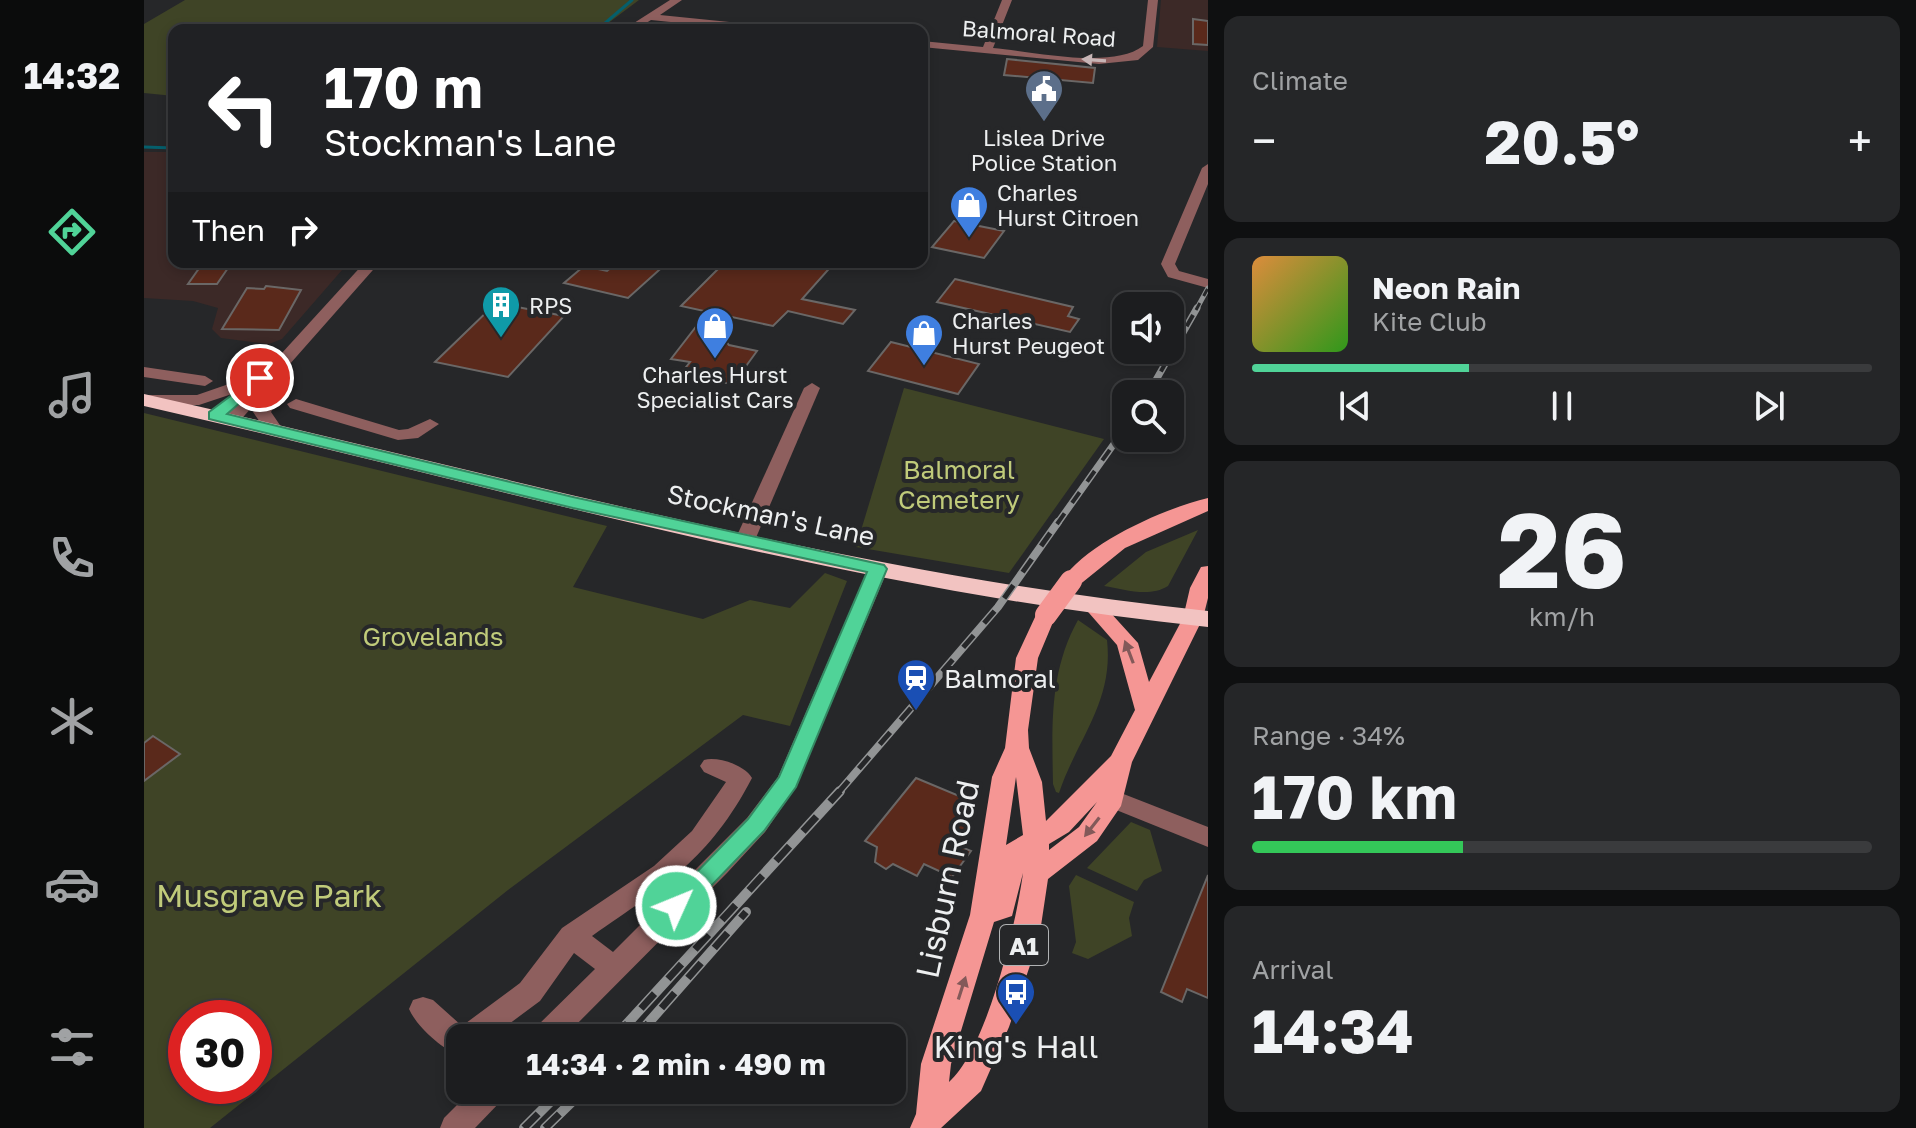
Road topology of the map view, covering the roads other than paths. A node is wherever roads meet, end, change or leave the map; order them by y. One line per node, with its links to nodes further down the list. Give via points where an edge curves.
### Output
1 (677, 0): 4 (street)
2 (1007, 0): 8 (street)
3 (1153, 0): 8 (street, Balmoral Road, one-way to 8, via 1148,47 1134,58 1099,61)
4 (650, 17): 5 (street); 6 (street)
5 (638, 24)
6 (720, 24)
7 (928, 45): 8 (street, Balmoral Road)
8 (987, 50)
9 (1208, 168): 11 (street, via 1168,264 1173,274)
10 (368, 268): 12 (street)
11 (1208, 284)
12 (301, 343): 13 (street); 23 (street, via 262,412)
13 (278, 366): 16 (street); 20 (street, via 260,392)
14 (144, 372): 15 (street)
15 (205, 381)
16 (255, 381): 18 (street, via 213,397); 20 (street)
17 (812, 388): 26 (street)
18 (144, 400): 20 (highway, Stockman's Lane)
19 (296, 404): 22 (street)
20 (223, 418): 23 (highway, Stockman's Lane)
21 (430, 424): 22 (street, via 398,435)
22 (363, 427): 24 (street)
23 (275, 431): 24 (highway, Stockman's Lane)
24 (342, 447): 26 (highway, Stockman's Lane)
25 (1208, 504): 32 (main road, Lisburn Road / A1, bridge, via 1135,532 1093,559 1071,581 1046,615 1027,658)
26 (745, 540): 27 (highway, Stockman's Lane)
27 (878, 569): 29 (highway, Stockman's Lane); 40 (street, via 788,781 756,825)
28 (1208, 572): 30 (main road, A1, via 1200,588)
29 (1092, 605): 30 (highway, Stockman's Lane); 31 (main road, one-way to 29, via 1127,643)
30 (1200, 618): 31 (main road, A1)
31 (1146, 709): 34 (main road, A1)
32 (1017, 748): 36 (main road, Lisburn Road / A1, via 1030,782); 38 (main road, Lisburn Road / A1, via 1004,777)
33 (712, 766): 39 (street, via 740,778 701,838 663,873)
34 (1102, 795): 35 (street); 36 (main road, A1); 37 (main road, A1, one-way to 37, via 1088,834)
35 (1208, 837)
36 (1036, 840): 37 (main road, Lisburn Road / A1); 38 (main road, A1, via 1015,852 1003,908)
37 (1036, 874): 46 (main road, Lisburn Road / A1, via 1026,939 995,1027 971,1081)
38 (983, 915): 46 (main road, Lisburn Road / A1, one-way to 38, via 936,1064)
39 (571, 936): 40 (street); 42 (street, via 530,992)
40 (614, 968): 43 (street)
41 (423, 1009): 44 (street)
42 (487, 1024)
43 (558, 1024)
44 (446, 1030)
45 (478, 1104): 47 (street)
46 (928, 1123)
47 (455, 1128)

